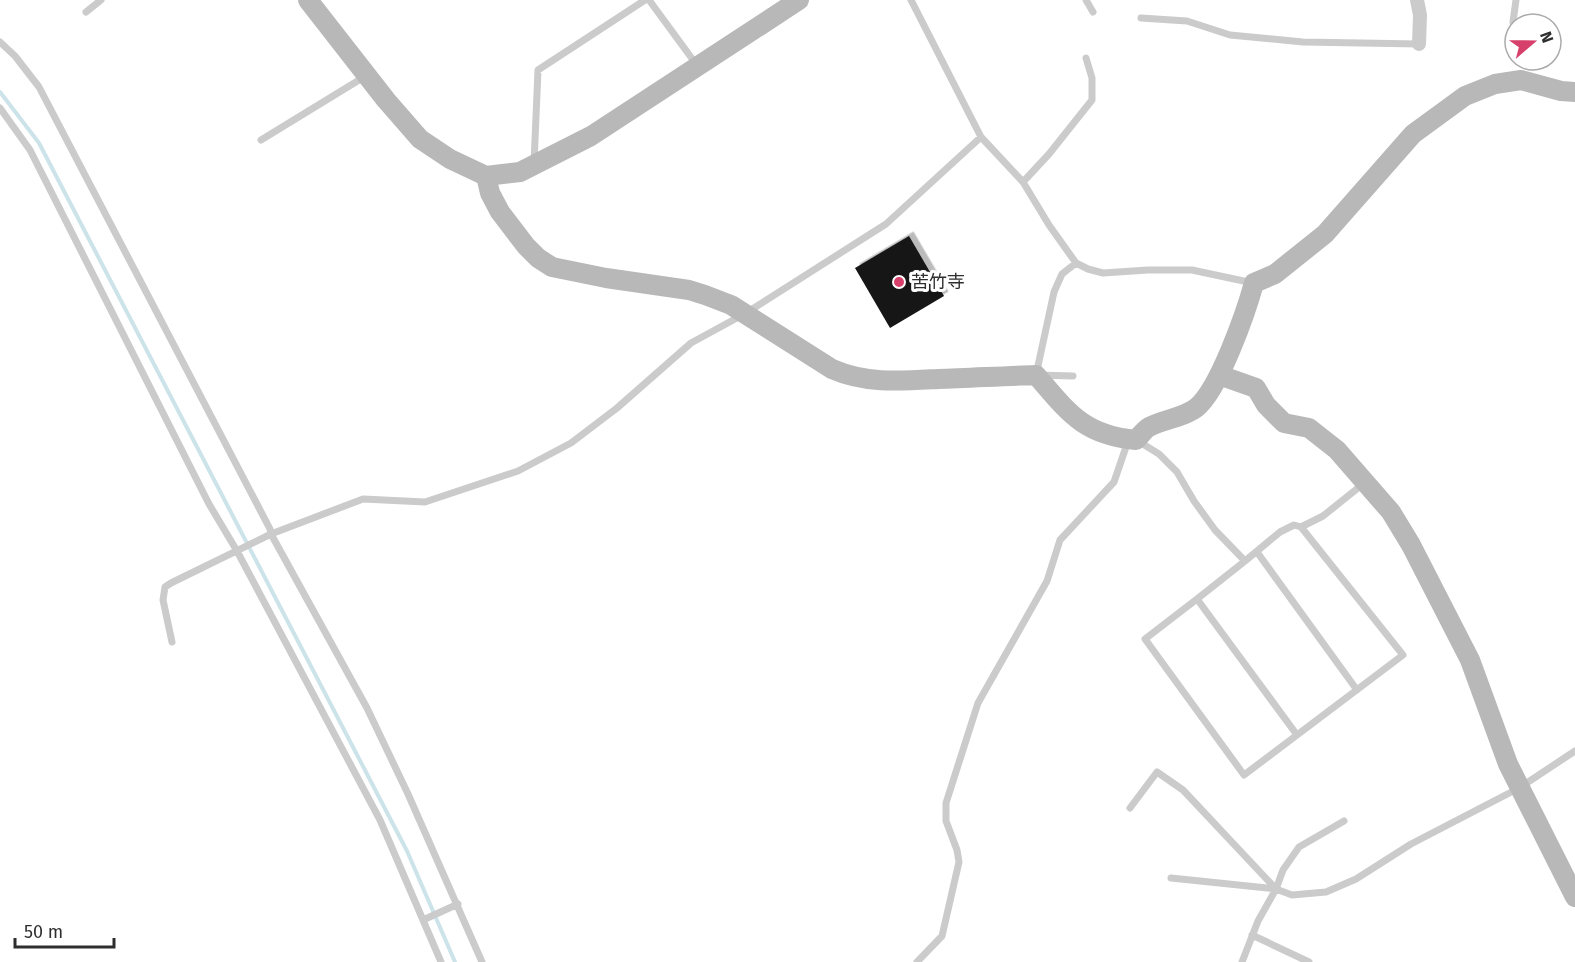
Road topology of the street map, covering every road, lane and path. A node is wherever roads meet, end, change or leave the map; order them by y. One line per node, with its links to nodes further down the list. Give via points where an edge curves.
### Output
1 (101, 0): 8 (lane)
2 (308, 0): 15 (street)
3 (647, 0): 14 (lane); 20 (lane, via 538,70)
4 (799, 0): 14 (street)
5 (911, 0): 18 (lane)
6 (1086, 0): 9 (lane)
7 (1417, 0): 12 (street)
8 (86, 12)
9 (1093, 12)
10 (1141, 18): 12 (lane, via 1186,21 1230,35 1303,42)
11 (0, 42): 32 (lane, via 39,87)
12 (1419, 45)
13 (1086, 58): 22 (lane, via 1092,78 1092,100)
14 (698, 66): 20 (street, via 591,136)
15 (366, 76): 19 (lane); 21 (street, via 420,139)
16 (1575, 92): 24 (street, via 1521,80 1495,84 1465,96 1413,134 1325,234 1275,274)
17 (0, 108): 33 (lane, via 30,150 209,504)
18 (981, 137): 22 (lane); 25 (lane, via 886,224)
19 (261, 140)
20 (533, 166): 21 (street, via 520,172)
21 (486, 176): 25 (street, via 500,212 526,246 552,267 689,290)
22 (1023, 182): 23 (lane)
23 (1076, 263): 24 (lane, via 1102,273 1192,270); 26 (lane, via 1062,274 1054,292)
24 (1254, 283): 27 (street)
25 (746, 313): 26 (street, via 848,376 900,381); 32 (lane, via 691,343 572,443 518,471 425,502 363,499)
26 (1036, 375): 28 (lane); 29 (street, via 1083,424)
27 (1219, 375): 29 (street, via 1194,410 1148,428); 30 (street, via 1256,388 1284,423 1309,428 1337,450)
28 (1073, 376)
29 (1132, 439): 35 (lane, via 1159,454 1177,472 1215,530); 52 (lane, via 1114,482 1060,540 1047,581 978,703 946,803 946,821 959,862 942,936)
30 (1365, 482): 31 (lane, via 1323,516); 41 (street, via 1391,512 1412,546 1450,620 1470,660)
31 (1301, 527): 34 (lane, via 1294,525 1280,532); 38 (lane, via 1403,655)
32 (271, 534): 33 (lane); 47 (lane, via 366,708)
33 (237, 551): 37 (lane, via 165,587 163,600); 48 (lane, via 380,820)
34 (1257, 552): 35 (lane); 38 (lane)
35 (1245, 561): 36 (lane)
36 (1197, 599): 39 (lane); 39 (lane, via 1145,639 1244,775)
37 (172, 642)
38 (1357, 690): 39 (lane)
39 (1297, 735)
40 (1575, 751): 41 (lane)
41 (1519, 788): 45 (lane, via 1326,892 1292,895); 46 (street)
42 (1130, 808): 45 (lane, via 1157,772 1183,790)
43 (1344, 821): 45 (lane, via 1299,848 1283,870)
44 (1171, 878): 45 (lane)
45 (1276, 889): 49 (lane)
46 (1575, 897)
47 (458, 904): 48 (lane); 51 (lane)
48 (423, 920): 50 (lane)
49 (1252, 935): 53 (lane); 54 (lane)
50 (441, 962)
51 (482, 962)
52 (917, 962)
53 (1242, 962)
54 (1309, 962)

